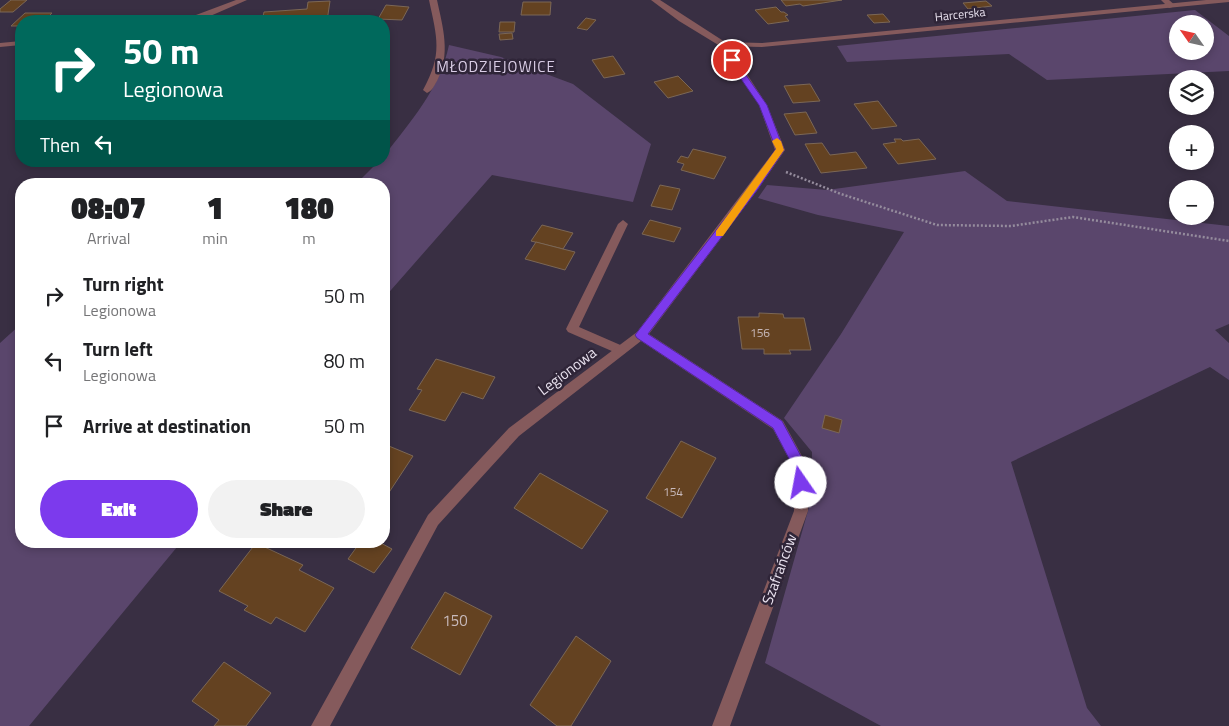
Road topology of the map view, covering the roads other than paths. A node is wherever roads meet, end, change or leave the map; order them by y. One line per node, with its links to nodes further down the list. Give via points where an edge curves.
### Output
1 (244, 0): 6 (street)
2 (434, 0): 10 (street, via 443,48 441,62)
3 (655, 0): 8 (street)
4 (1229, 0): 5 (street, Harcerska)
5 (1168, 3): 8 (street, Harcerska, via 762,45)
6 (206, 15)
7 (15, 43): 9 (street)
8 (723, 44): 12 (street, Legionowa, via 763,105 780,150)
9 (0, 45)
10 (427, 90)
11 (623, 224): 13 (street, via 572,329)
12 (641, 335): 13 (street, Legionowa); 15 (street, Szafrańców, via 778,424 802,469 801,511)
13 (621, 350): 14 (street, Legionowa, via 514,432 433,520)
14 (320, 726)
15 (721, 726)

